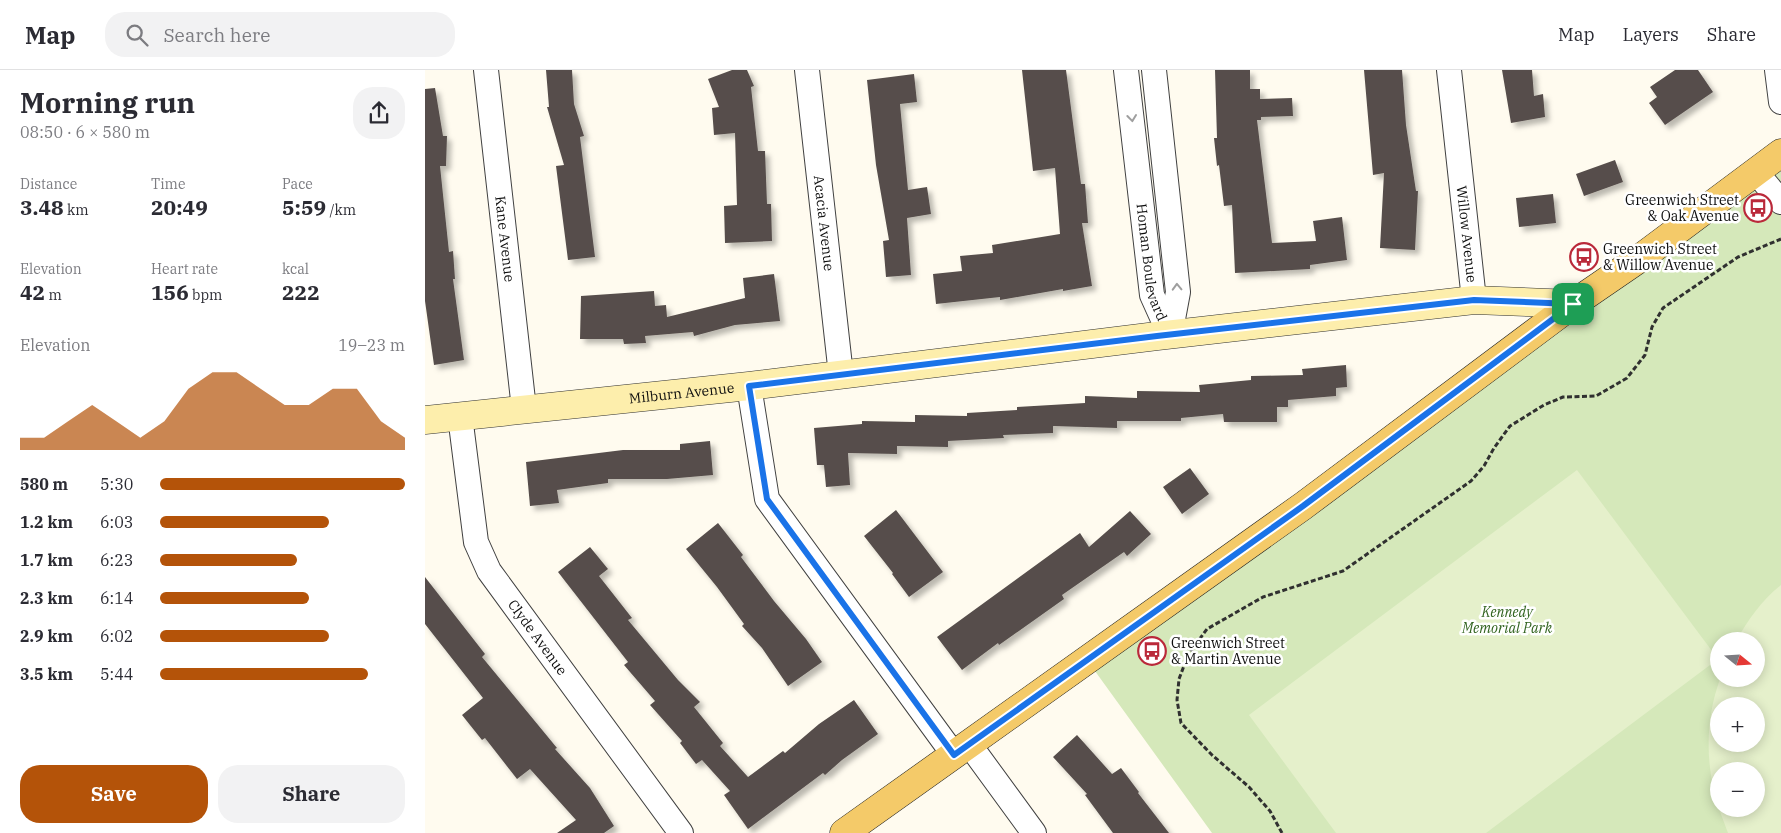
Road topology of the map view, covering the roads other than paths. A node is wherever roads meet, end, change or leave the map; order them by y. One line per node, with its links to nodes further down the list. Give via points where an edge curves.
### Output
1 (486, 70): 16 (street, Kane Avenue)
2 (807, 70): 14 (street, Acacia Avenue)
3 (1126, 70): 13 (street, Homan Boulevard, one-way to 13, via 1152,295)
4 (1154, 70): 13 (street, Homan Boulevard, one-way to 4, via 1178,292)
5 (1449, 70): 11 (street, Willow Avenue)
6 (1777, 70): 7 (street)
7 (1781, 102)
8 (1781, 154): 9 (main road)
9 (1756, 172): 10 (street); 12 (main road)
10 (1781, 202)
11 (1474, 300): 12 (street, Willow Avenue); 13 (street, Milburn Avenue)
12 (1573, 304): 19 (main road, via 1303,506)
13 (1170, 335): 14 (street, Milburn Avenue)
14 (841, 375): 15 (street, Milburn Avenue)
15 (749, 386): 16 (street, Milburn Avenue); 19 (street, via 767,499)
16 (524, 409): 17 (street, Milburn Avenue)
17 (460, 416): 18 (street, Milburn Avenue); 20 (street, Clyde Avenue, via 476,542 489,571)
18 (425, 420)
19 (961, 750): 21 (main road); 22 (street)
20 (681, 833)
21 (844, 833)
22 (1034, 833)

